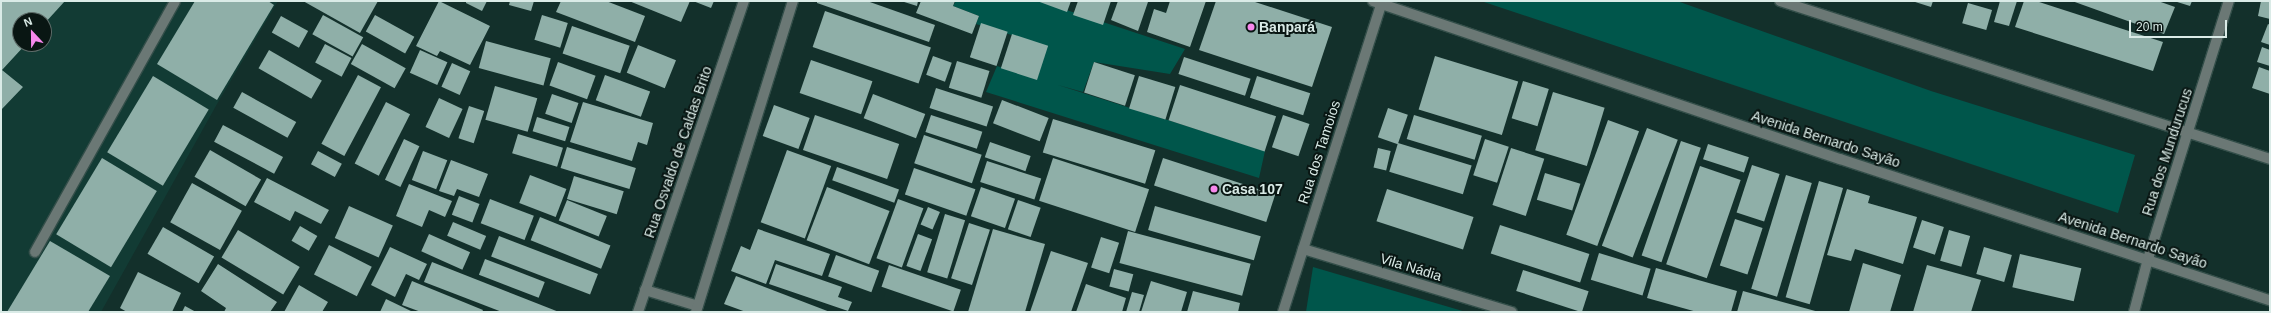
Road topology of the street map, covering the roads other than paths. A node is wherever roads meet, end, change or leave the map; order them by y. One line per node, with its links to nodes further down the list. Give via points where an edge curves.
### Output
1 (175, 1): 10 (street)
2 (744, 1): 12 (street, Rua Osvaldo de Caldas Brito)
3 (793, 1): 14 (street)
4 (1780, 1): 7 (street)
5 (2229, 1): 7 (street, Rua dos Mundurucus)
6 (1379, 2): 9 (street, Rua dos Tamoios); 11 (street, Avenida Bernardo Sayão, via 1847,161)
7 (2188, 131): 8 (street); 11 (street, Rua dos Mundurucus)
8 (2270, 159)
9 (1303, 248): 16 (street, Rua dos Tamoios); 17 (street, Vila Nádia)
10 (35, 252)
11 (2148, 259): 13 (street, Avenida Bernardo Sayão); 18 (street, Rua dos Mundurucus)
12 (645, 290): 14 (street); 15 (street, Rua Osvaldo de Caldas Brito)
13 (2270, 300)
14 (697, 309)
15 (638, 312)
16 (1283, 312)
17 (1512, 312)
18 (2134, 312)

